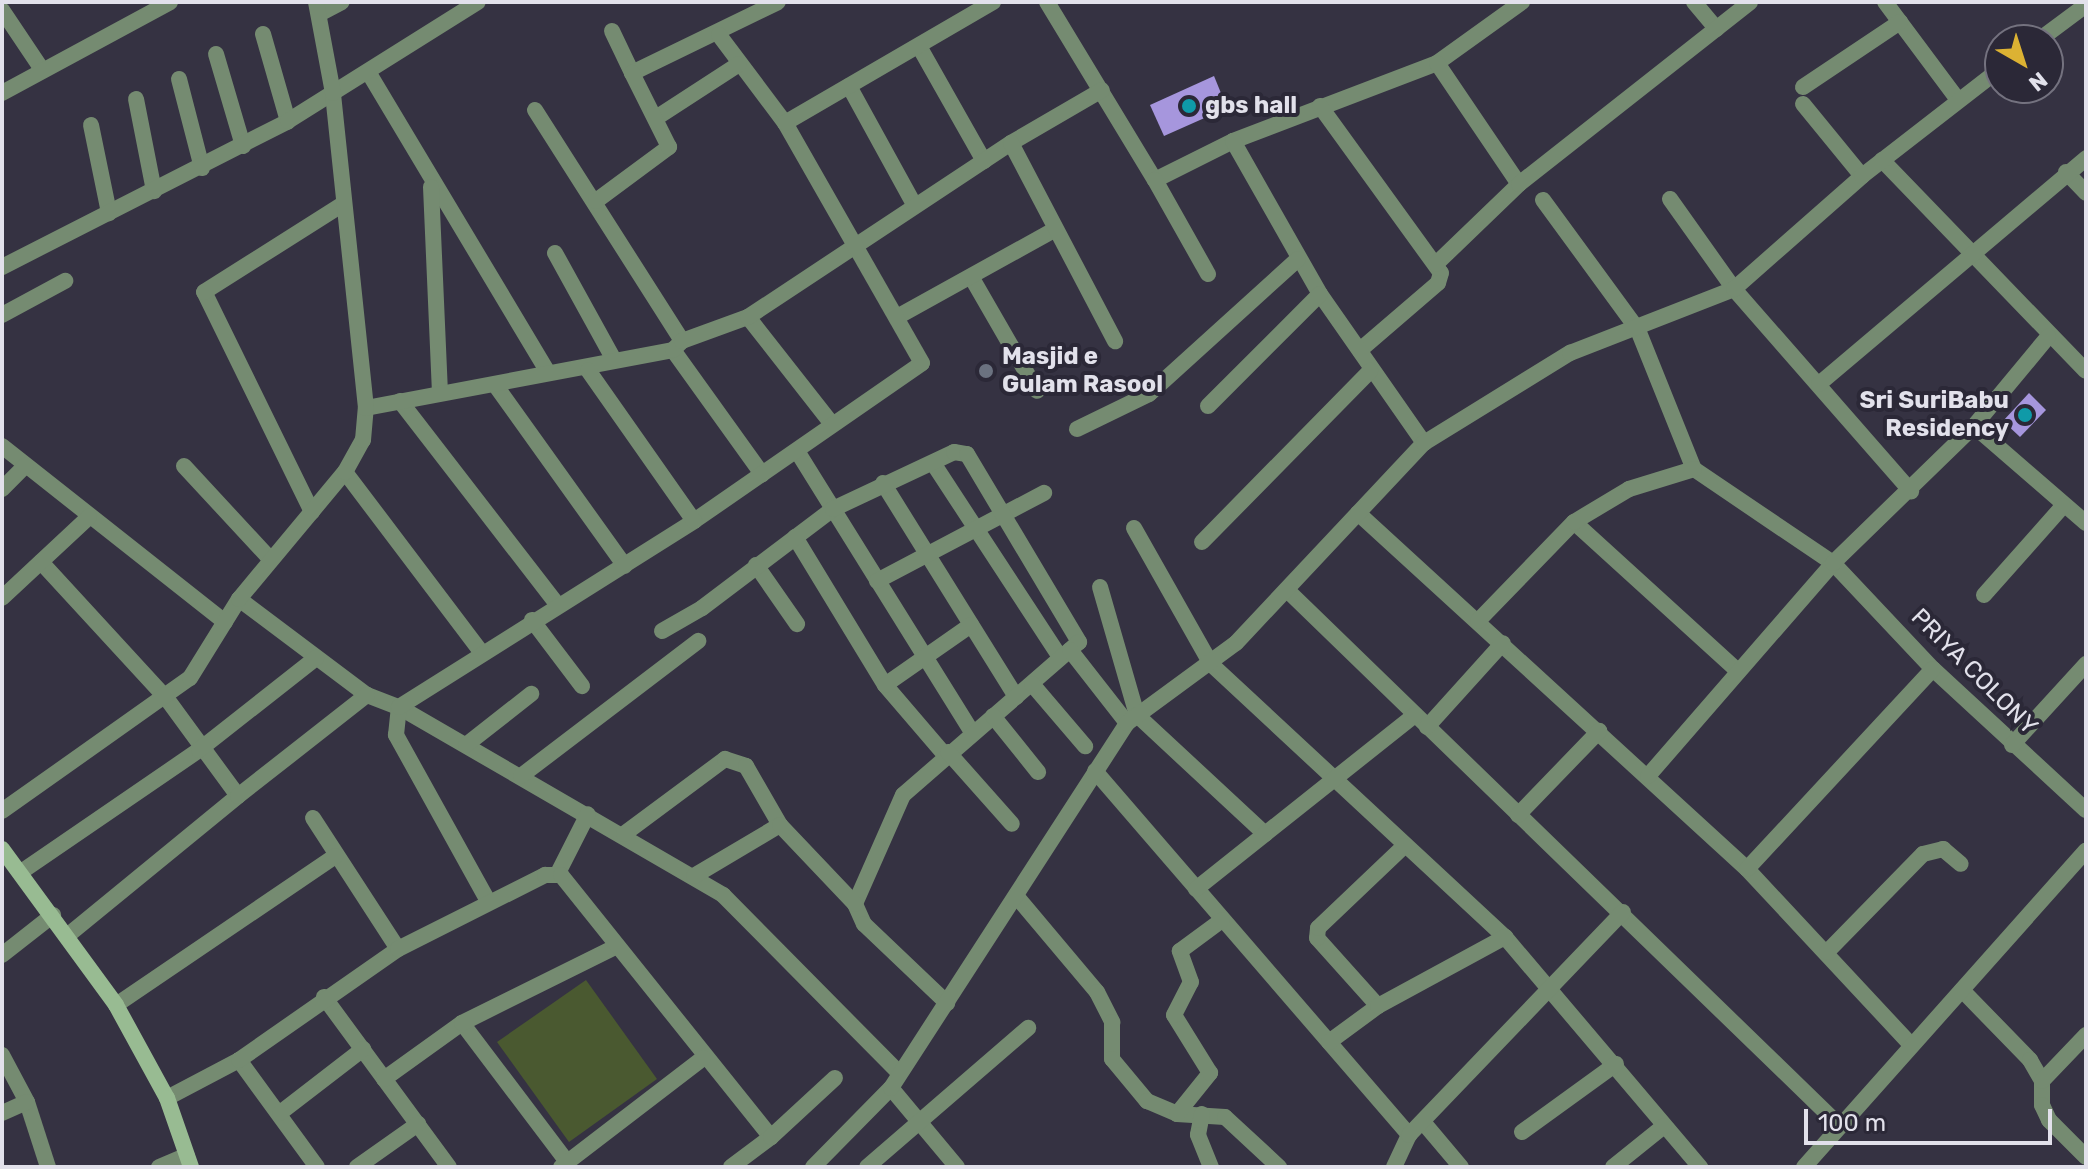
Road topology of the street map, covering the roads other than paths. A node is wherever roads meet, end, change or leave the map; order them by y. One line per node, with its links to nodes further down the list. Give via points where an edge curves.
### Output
1 (170, 2): 24 (street)
2 (342, 2): 12 (street)
3 (478, 2): 26 (street)
4 (778, 2): 19 (street)
5 (993, 2): 20 (street)
6 (1047, 2): 30 (street)
7 (1522, 2): 22 (street)
8 (1694, 2): 16 (street)
9 (1750, 2): 16 (street)
10 (1885, 2): 14 (street)
11 (2084, 4): 15 (street)
12 (319, 7): 32 (street)
13 (2, 10): 24 (street)
14 (1900, 22): 34 (street); 49 (street, via 1803,96)
15 (2059, 24)
16 (1717, 29): 52 (street)
17 (612, 31): 25 (street)
18 (263, 34): 38 (street)
19 (719, 35): 23 (street); 25 (street, via 688,41)
20 (920, 48): 29 (street); 46 (street)
21 (216, 54): 43 (street)
22 (1437, 63): 35 (street); 52 (street)
23 (739, 64): 37 (street); 39 (street)
24 (41, 68): 31 (street)
25 (632, 73): 37 (street)
26 (370, 75): 32 (street); 51 (street)
27 (179, 79): 47 (street)
28 (1984, 81): 34 (street)
29 (849, 86): 39 (street); 59 (street)
30 (1102, 90): 42 (street); 50 (street)
31 (2, 93)
32 (333, 93): 38 (street); 58 (street)
33 (136, 99): 53 (street)
34 (1958, 100): 45 (street)
35 (1320, 106): 41 (street); 66 (street)
36 (535, 110): 57 (street)
37 (659, 116): 57 (street, via 669,147)
38 (288, 121): 43 (street)
39 (785, 123): 62 (street)
40 (91, 125): 60 (street)
41 (1233, 141): 50 (street); 65 (street)
42 (1011, 143): 46 (street); 61 (street)
43 (243, 146): 47 (street)
44 (2086, 158): 48 (street)
45 (1882, 160): 49 (street); 63 (street)
46 (984, 161): 59 (street)
47 (202, 168): 53 (street)
48 (2066, 172): 54 (street); 63 (street)
49 (1862, 176): 71 (street)
50 (1155, 180): 68 (street)
51 (431, 184): 85 (street); 89 (street)
52 (1519, 184): 66 (street)
53 (154, 191): 60 (street)
54 (2086, 193)
55 (1670, 199): 71 (street)
56 (1543, 200): 76 (street)
57 (596, 201): 79 (street)
58 (343, 204): 92 (street); 111 (street, via 204,292)
59 (914, 204): 62 (street)
60 (109, 213): 67 (street)
61 (1054, 230): 69 (street); 78 (street)
62 (854, 245): 74 (street); 75 (street)
63 (1970, 251): 77 (street); 86 (street)
64 (555, 253): 81 (street)
65 (1298, 259): 72 (street); 95 (street, via 1149,394)
66 (1436, 264): 80 (street, via 1438,283)
67 (2, 267)
68 (1208, 274)
69 (973, 280): 75 (street); 88 (street)
70 (65, 281): 73 (street)
71 (1734, 289): 76 (street); 86 (street)
72 (1320, 294): 80 (street); 91 (street)
73 (2, 315)
74 (748, 317): 79 (street); 93 (street)
75 (897, 317): 93 (street, via 921,353 918,369)
76 (1638, 330): 96 (street, via 1570,353 1508,386); 102 (street)
77 (2048, 337): 84 (street); 94 (street)
78 (1115, 341)
79 (678, 346): 81 (street); 104 (street)
80 (1360, 350): 83 (street)
81 (614, 360): 82 (street)
82 (588, 370): 85 (street); 115 (street)
83 (1370, 371): 96 (street); 121 (street)
84 (2086, 371)
85 (548, 373): 87 (street)
86 (1819, 384): 107 (street)
87 (496, 386): 89 (street); 127 (street)
88 (1037, 391)
89 (440, 393): 90 (street)
90 (400, 401): 92 (street); 134 (street)
91 (1208, 406)
92 (366, 408): 103 (street, via 363,440)
93 (832, 424): 98 (street)
94 (1974, 426): 107 (street); 109 (street)
95 (1077, 429)
96 (1424, 443): 113 (street)
97 (2, 446): 100 (street)
98 (797, 451): 104 (street); 110 (street)
99 (933, 463): 105 (street); 112 (street, via 954,452 967,454); 118 (street)
100 (25, 466): 106 (street); 114 (street)
101 (184, 466): 123 (street)
102 (1694, 469): 116 (street, via 1629,489); 125 (street, PRIYA COLONY)
103 (345, 472): 111 (street); 143 (street)
104 (762, 474): 115 (street)
105 (883, 483): 110 (street); 122 (street)
106 (2, 489)
107 (1911, 491): 125 (street)
108 (1044, 493): 112 (street)
109 (2063, 506): 117 (street); 131 (street)
110 (833, 509): 120 (street); 128 (street)
111 (312, 512): 123 (street)
112 (1000, 513): 118 (street); 144 (street, via 1078,637)
113 (1358, 513): 130 (street); 136 (street)
114 (89, 517): 124 (street); 137 (street)
115 (694, 521): 127 (street)
116 (1574, 522): 136 (street); 150 (street)
117 (2086, 523)
118 (971, 526): 122 (street); 144 (street)
119 (1134, 528): 147 (street)
120 (795, 537): 126 (street); 152 (street)
121 (1202, 542)
122 (925, 552): 128 (street); 139 (street)
123 (270, 559): 133 (street)
124 (41, 562): 132 (street); 157 (street)
125 (1833, 563): 149 (street, PRIYA COLONY); 150 (street)
126 (756, 565): 138 (street); 140 (street)
127 (625, 566): 134 (street)
128 (877, 581): 146 (street)
129 (1100, 587): 160 (street)
130 (1287, 590): 147 (street); 161 (street)
131 (1984, 595)
132 (2, 598)
133 (239, 599): 137 (street); 145 (street)
134 (557, 604): 135 (street)
135 (532, 620): 143 (street); 153 (street)
136 (1478, 621): 142 (street)
137 (225, 622): 157 (street, via 207,656)
138 (797, 624)
139 (971, 625): 146 (street); 156 (street)
140 (662, 631)
141 (698, 641): 171 (street)
142 (1503, 643): 161 (street); 162 (street)
143 (481, 652): 158 (street)
144 (1065, 653): 151 (street); 160 (street)
145 (316, 658): 155 (street); 167 (street)
146 (923, 659): 152 (street); 163 (street)
147 (1211, 664): 160 (street); 173 (street)
148 (2086, 664): 165 (street)
149 (1933, 669): 165 (street, PRIYA COLONY); 189 (street)
150 (1738, 671): 172 (street)
151 (1032, 684): 156 (street); 166 (street)
152 (885, 685): 168 (street)
153 (582, 686)
154 (531, 694): 164 (street)
155 (367, 695): 158 (street); 174 (street)
156 (1016, 697): 159 (street)
157 (167, 699): 167 (street); 176 (street)
158 (399, 707): 164 (street); 195 (street, via 396,735)
159 (993, 716): 163 (street); 170 (street)
160 (1132, 719): 169 (street); 183 (street)
161 (1421, 721): 173 (street); 178 (street)
162 (1599, 731): 172 (street); 178 (street)
163 (972, 732): 168 (street)
164 (466, 745): 171 (street)
165 (2012, 745): 175 (street, PRIYA COLONY)
166 (1085, 746)
167 (199, 750): 174 (street); 190 (street)
168 (947, 753): 180 (street); 196 (street, via 903,795 888,819)
169 (1095, 771): 193 (street); 194 (street)
170 (1038, 772)
171 (521, 776): 177 (street)
172 (1648, 776): 189 (street)
173 (1331, 782): 183 (street); 184 (street)
174 (238, 796): 200 (street)
175 (2086, 810)
176 (2, 811)
177 (588, 814): 182 (street); 191 (street)
178 (1518, 815): 197 (street)
179 (313, 818): 187 (street)
180 (1012, 824)
181 (780, 825): 182 (street, via 746,766 725,759); 192 (street); 196 (street)
182 (624, 834): 192 (street)
183 (1265, 834): 193 (street)
184 (1404, 846): 201 (street); 211 (street, via 1318,928 1317,938)
185 (2, 849): 190 (main road)
186 (2086, 850): 207 (street)
187 (335, 856): 203 (street); 210 (street)
188 (1961, 864): 204 (street, via 1943,849 1923,854)
189 (1747, 869): 204 (street)
190 (21, 872): 198 (main road)
191 (557, 875): 195 (street); 202 (street, via 575,887)
192 (694, 876): 224 (street, via 771,940)
193 (1196, 889): 199 (street)
194 (1017, 897): 209 (street); 230 (street, via 1097,992 1112,1022 1112,1059 1123,1076 1147,1101)
195 (488, 901): 203 (street)
196 (855, 904): 209 (street, via 864,924)
197 (1623, 912): 206 (street); 236 (street)
198 (53, 915): 200 (main road); 205 (street)
199 (1222, 920): 215 (street); 230 (street, via 1180,951 1191,982 1174,1015 1210,1073)
200 (68, 935): 210 (main road)
201 (1505, 937): 206 (street); 211 (street)
202 (617, 946): 212 (street); 219 (street)
203 (398, 949): 208 (street)
204 (1827, 952): 216 (street)
205 (2, 955)
206 (1551, 985): 221 (street); 233 (street)
207 (1962, 990): 216 (street); 225 (street)
208 (324, 997): 217 (street); 220 (street)
209 (947, 1003): 224 (street)
210 (116, 1005): 226 (main road)
211 (1378, 1006): 215 (street)
212 (462, 1023): 223 (street); 243 (street)
213 (1028, 1028): 232 (street)
214 (2086, 1035): 225 (street)
215 (1329, 1042): 238 (street)
216 (1911, 1045): 236 (street)
217 (363, 1049): 223 (street); 229 (street)
218 (2, 1055): 227 (street)
219 (703, 1058): 239 (street); 243 (street)
220 (239, 1060): 226 (street); 229 (street)
221 (1616, 1064): 235 (street); 237 (street)
222 (835, 1078): 239 (street)
223 (384, 1079): 234 (street)
224 (895, 1080): 232 (street); 250 (street)
225 (2042, 1081): 240 (street, via 2042,1105 2049,1120)
226 (167, 1098): 241 (main road)
227 (27, 1102): 228 (street); 244 (street)
228 (2, 1113)
229 (280, 1113): 246 (street)
230 (1177, 1114): 231 (street)
231 (1202, 1114): 253 (street, via 1198,1135); 254 (street, via 1233,1121)
232 (916, 1122): 251 (street); 252 (street)
233 (1423, 1122): 238 (street); 256 (street)
234 (418, 1124): 247 (street); 248 (street)
235 (1664, 1126): 257 (street); 258 (street)
236 (1840, 1126): 242 (street)
237 (1522, 1132)
238 (1409, 1135): 255 (street)
239 (771, 1137): 249 (street)
240 (2086, 1157)
241 (189, 1161): 245 (street)
242 (1815, 1163)
243 (564, 1164)
244 (48, 1167)
245 (159, 1167)
246 (315, 1167)
247 (357, 1167)
248 (449, 1167)
249 (731, 1167)
250 (813, 1167)
251 (867, 1167)
252 (957, 1167)
253 (1211, 1167)
254 (1279, 1167)
255 (1394, 1167)
256 (1461, 1167)
257 (1613, 1167)
258 (1700, 1167)

